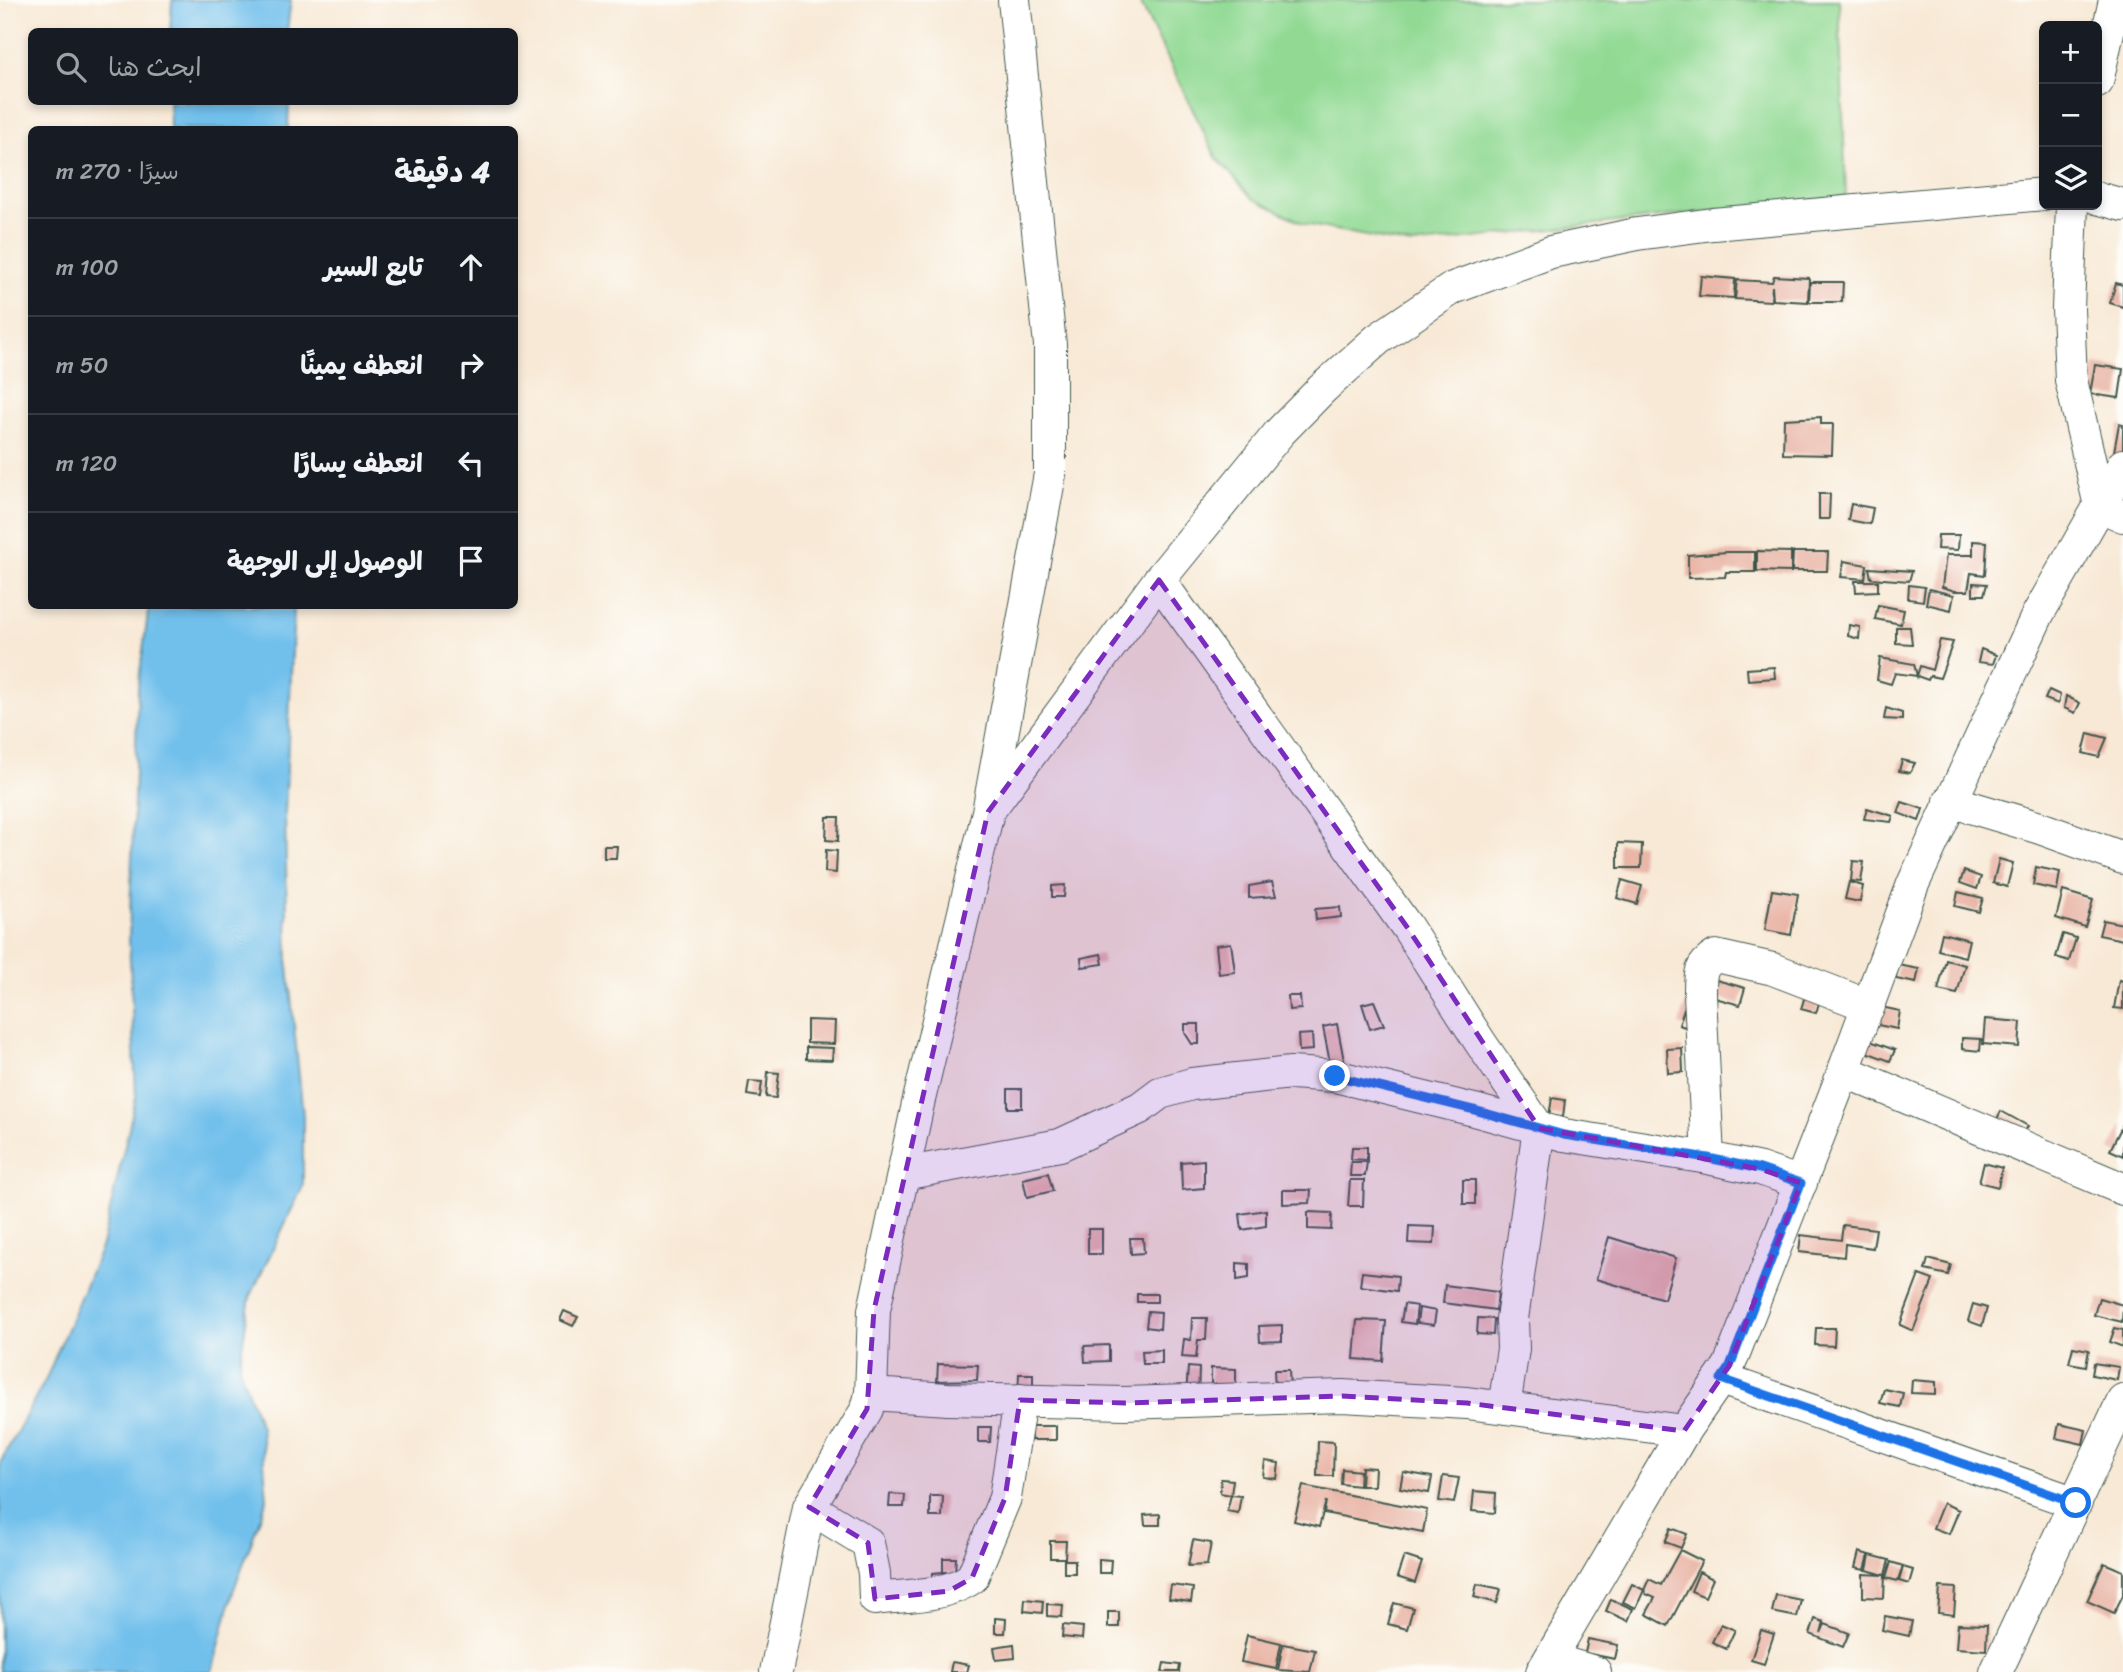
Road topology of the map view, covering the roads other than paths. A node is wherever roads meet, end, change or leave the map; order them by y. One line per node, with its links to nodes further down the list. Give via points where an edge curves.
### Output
1 (1014, 0): 12 (street, via 1050,345 1050,474)
2 (2115, 0): 3 (street)
3 (2102, 59)
4 (2039, 194): 10 (street, via 1637,234 1551,252 1453,288 1378,339 1322,389 1280,432)
5 (2102, 199): 6 (street)
6 (2123, 205)
7 (2072, 210): 9 (street, via 2071,380)
8 (2123, 465): 9 (street)
9 (2111, 511): 11 (street, via 2038,614)
10 (1159, 580): 12 (street); 16 (street, via 1407,926)
11 (1950, 801): 13 (street); 14 (street, via 1913,884)
12 (988, 811): 18 (street)
13 (2123, 858)
14 (1869, 1006): 15 (street); 17 (street, via 1773,970 1716,956 1706,962 1700,975 1700,994)
15 (1844, 1072): 19 (street); 20 (street)
16 (1539, 1128): 17 (street); 18 (street, via 1335,1076 1292,1073 1192,1084 1160,1093 1140,1108 1060,1145); 25 (street)
17 (1708, 1158): 19 (street)
18 (903, 1174): 22 (street, via 874,1310)
19 (1801, 1183): 21 (street)
20 (2123, 1189)
21 (1721, 1379): 26 (street); 27 (street)
22 (871, 1394): 24 (street); 28 (street, via 867,1409)
23 (2123, 1400): 27 (street)
24 (1020, 1401): 25 (street, via 1125,1404 1342,1396); 28 (street, via 1005,1498 971,1577 963,1584 949,1591 875,1599 868,1543)
25 (1504, 1407): 26 (street)
26 (1684, 1431): 29 (street)
27 (2076, 1503): 32 (street)
28 (809, 1507): 30 (street)
29 (1546, 1666): 31 (street)
30 (776, 1672)
31 (1595, 1672)
32 (1996, 1672)

